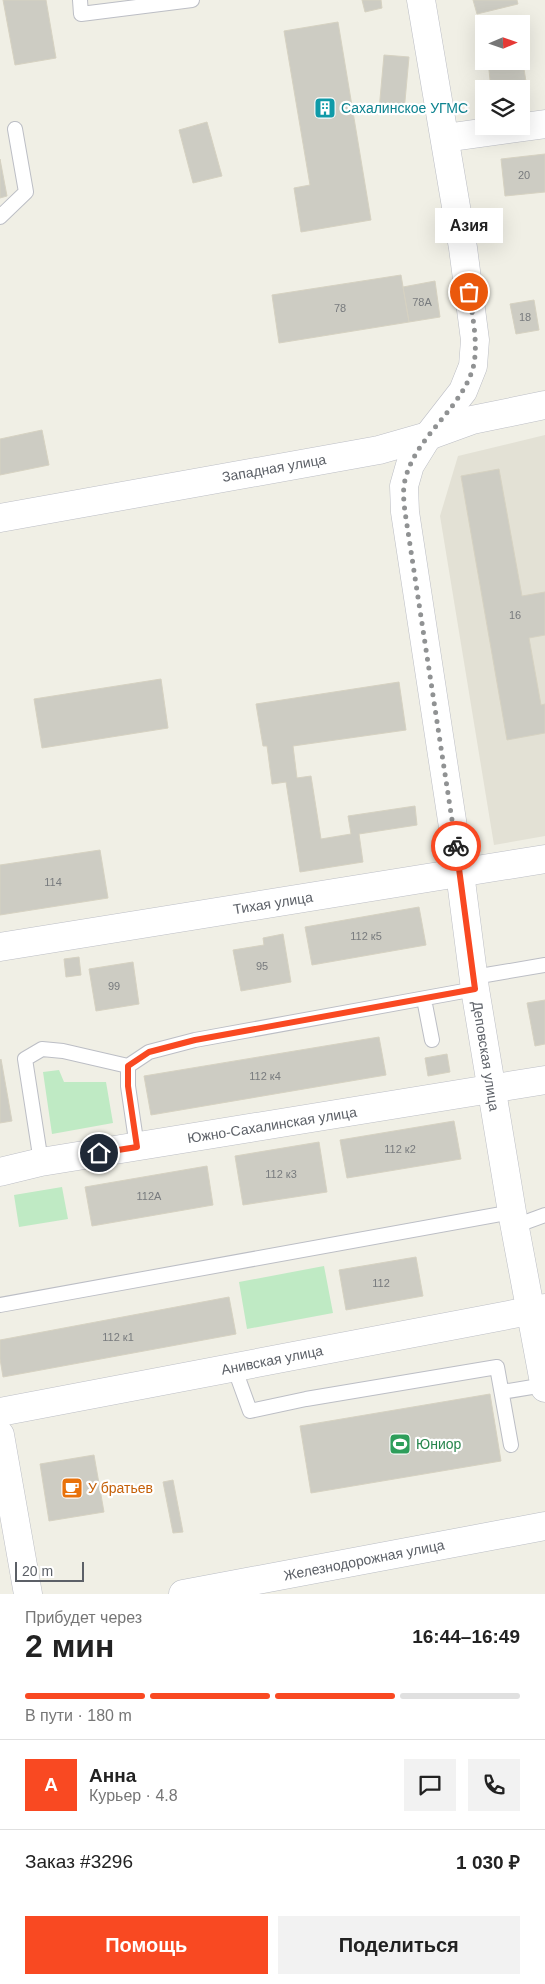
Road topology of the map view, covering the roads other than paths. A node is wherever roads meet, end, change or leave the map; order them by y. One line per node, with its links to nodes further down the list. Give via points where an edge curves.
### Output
1 (80, 0): 2 (lane, via 81,14)
2 (192, 0)
3 (422, 0): 6 (street, Деповская улица)
4 (545, 124): 6 (street)
5 (16, 129): 7 (lane, via 26,192)
6 (445, 138): 9 (street, Деповская улица, via 475,340 473,366 463,391)
7 (0, 217)
8 (545, 405): 9 (street, Западная улица, via 472,420)
9 (428, 436): 10 (street, Западная улица, via 372,451); 12 (street, Деповская улица, via 410,465 404,486 405,512)
10 (0, 518)
11 (545, 859): 12 (street, Тихая улица)
12 (460, 873): 13 (street, Тихая улица); 15 (street, Деповская улица)
13 (0, 947)
14 (545, 965): 15 (lane)
15 (475, 983): 16 (lane); 20 (street, Деповская улица)
16 (424, 999): 17 (lane); 18 (lane, via 195,1040 149,1052)
17 (432, 1040)
18 (128, 1066): 21 (lane); 22 (lane, via 42,1049 25,1059)
19 (545, 1080): 20 (street, Южно-Сахалинская улица)
20 (492, 1090): 21 (street, Южно-Сахалинская улица); 25 (street, Деповская улица)
21 (137, 1147): 22 (street, Южно-Сахалинская улица)
22 (41, 1162): 23 (street, Южно-Сахалинская улица)
23 (0, 1172)
24 (545, 1216): 25 (lane)
25 (514, 1219): 26 (lane); 27 (street, Деповская улица)
26 (0, 1305)
27 (538, 1309): 28 (street, Анивская улица); 29 (street, Деповская улица)
28 (234, 1367): 30 (lane, via 250,1411 497,1366); 31 (street, Анивская улица)
29 (545, 1386): 30 (lane)
30 (502, 1392): 33 (lane)
31 (0, 1412)
32 (0, 1435): 35 (street)
33 (511, 1445)
34 (545, 1526): 36 (street, Железнодорожная улица)
35 (28, 1594)
36 (182, 1594)

